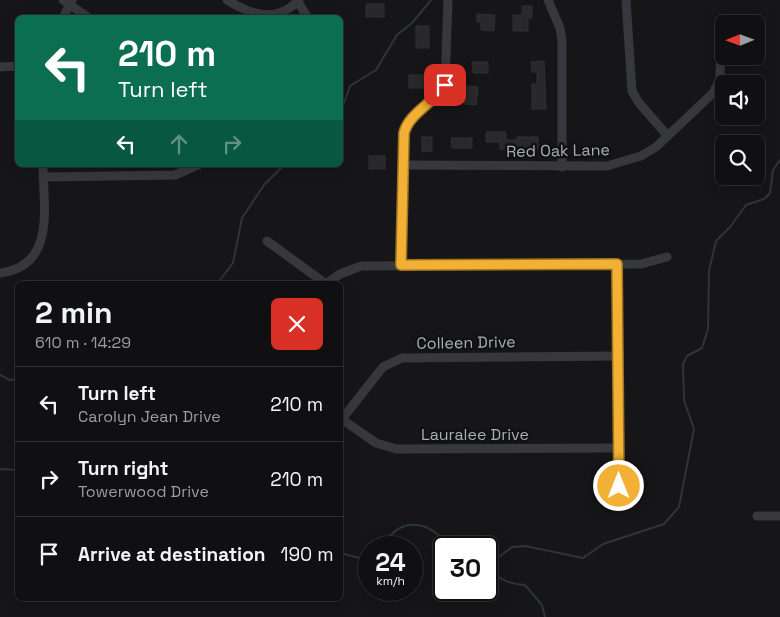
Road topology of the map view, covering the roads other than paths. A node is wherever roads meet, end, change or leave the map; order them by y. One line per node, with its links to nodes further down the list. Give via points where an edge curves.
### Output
1 (228, 0): 9 (street, via 246,12)
2 (448, 0): 15 (street, via 445,85 406,126)
3 (548, 0): 18 (street, via 562,41)
4 (626, 0): 14 (street, via 632,91 638,103)
5 (298, 1): 9 (street); 10 (street)
6 (69, 2): 7 (street); 8 (street)
7 (64, 15)
8 (85, 15)
9 (284, 15)
10 (306, 15)
11 (720, 65): 14 (street, Red Oak Lane, via 720,79 713,93)
12 (15, 66): 13 (street)
13 (0, 67)
14 (667, 135): 18 (street, Red Oak Lane, via 656,147 626,162 607,166)
15 (403, 166): 18 (street, Red Oak Lane); 23 (street)
16 (43, 167): 19 (street)
17 (193, 167): 19 (street, via 175,175)
18 (562, 167)
19 (43, 177): 24 (street, via 41,242 25,264 18,269)
20 (267, 241): 25 (street)
21 (667, 257): 22 (street, via 652,262)
22 (617, 264): 23 (street); 27 (street)
23 (401, 265): 26 (street, via 362,266)
24 (0, 272)
25 (322, 281)
26 (330, 281)
27 (618, 356): 28 (street, Colleen Drive, via 402,358 383,367); 30 (street)
28 (343, 416)
29 (343, 419): 30 (street, Lauralee Drive, via 376,444 396,449)
30 (619, 448): 31 (street)
31 (619, 486)
32 (757, 516): 33 (street)
33 (780, 516)

